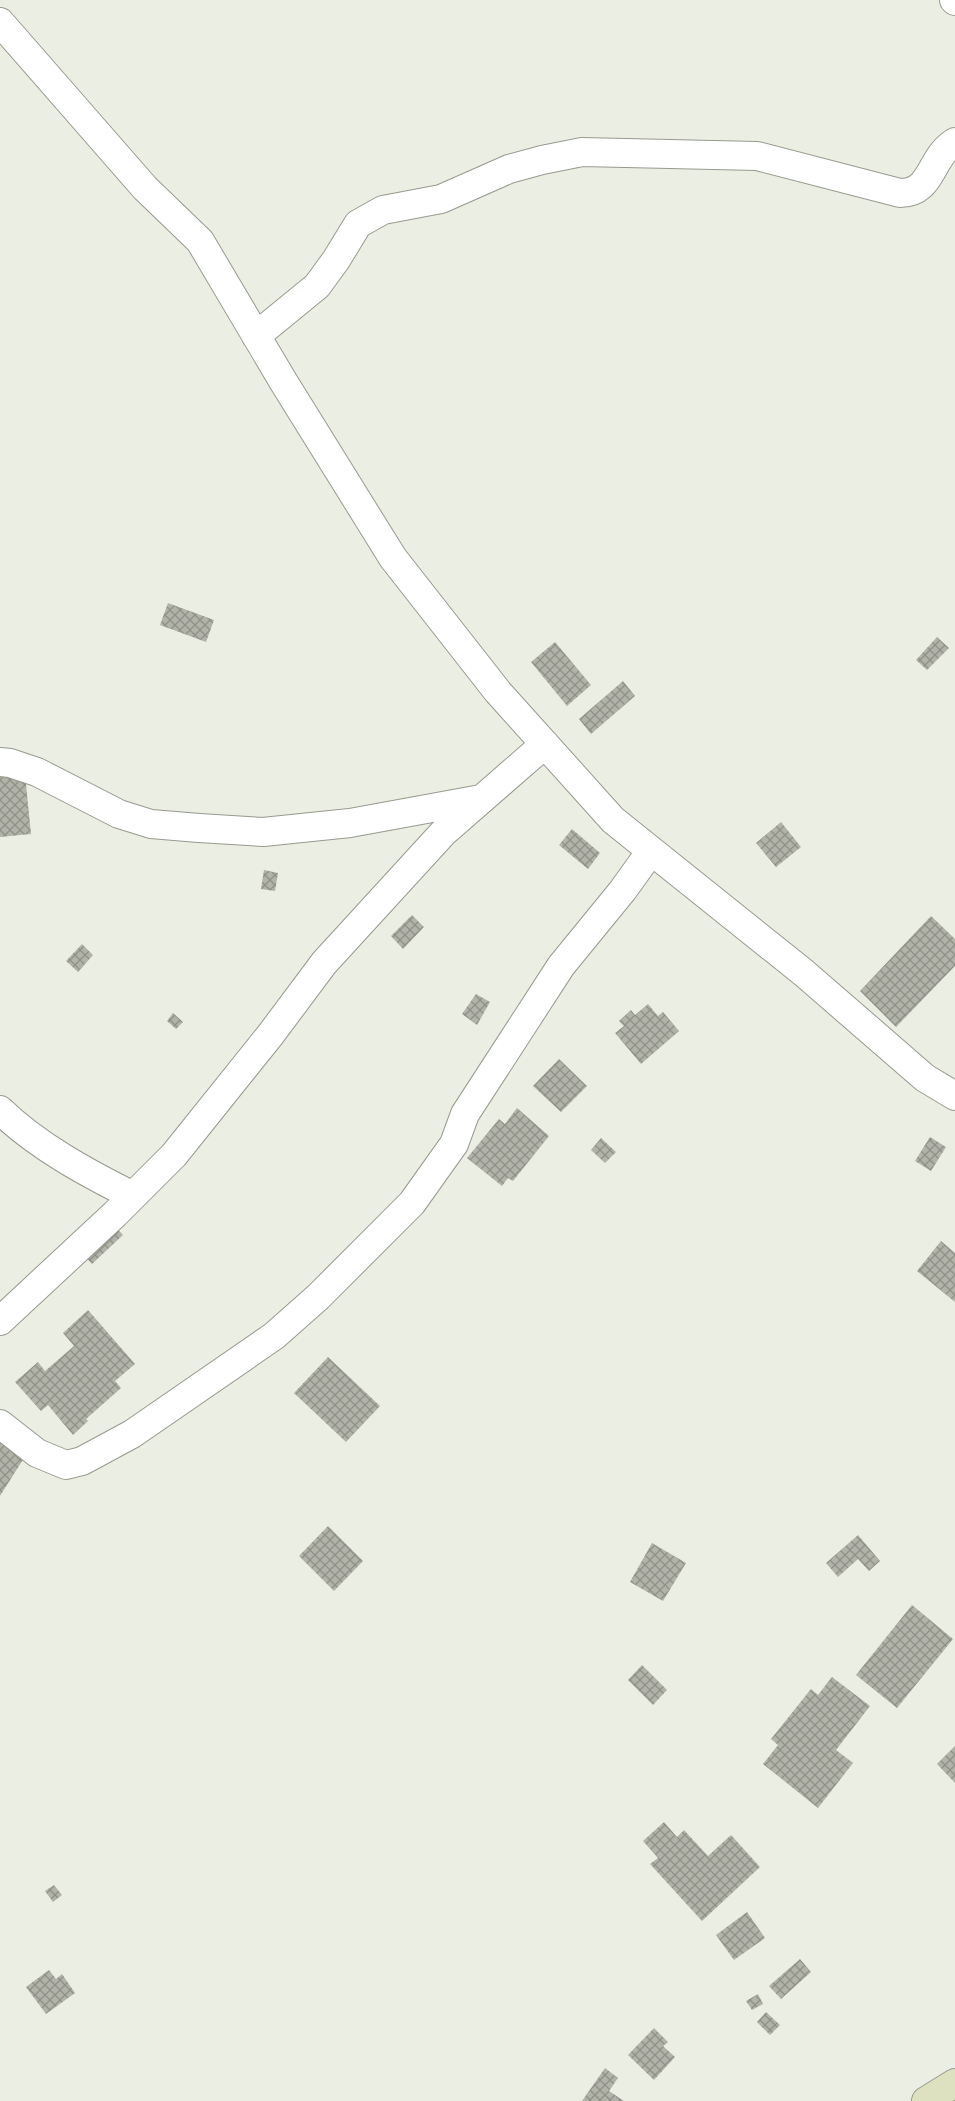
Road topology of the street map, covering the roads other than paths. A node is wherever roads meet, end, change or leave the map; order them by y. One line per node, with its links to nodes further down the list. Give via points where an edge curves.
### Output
1 (0, 22): 3 (street, via 145,188 200,242)
2 (955, 142): 3 (street, via 940,156 920,188 909,193 757,156 582,152 509,169 441,199 383,210 358,224 317,286)
3 (256, 336): 4 (street, via 393,558 498,692)
4 (545, 744): 6 (street); 7 (street, via 613,820)
5 (0, 762): 6 (street, via 37,772 119,814 151,824 199,828 273,831 350,823)
6 (482, 798): 10 (street, via 443,833 324,963 174,1155)
7 (651, 851): 8 (street, via 804,973 925,1078); 12 (street, via 561,966 465,1114 454,1144 412,1203 311,1304 274,1336 132,1434 82,1461 66,1465 37,1453)
8 (955, 1096)
9 (0, 1110): 10 (street, via 87,1172)
10 (132, 1196): 11 (street)
11 (0, 1321)
12 (0, 1424)
13 (955, 2083): 14 (street)
14 (926, 2101)

